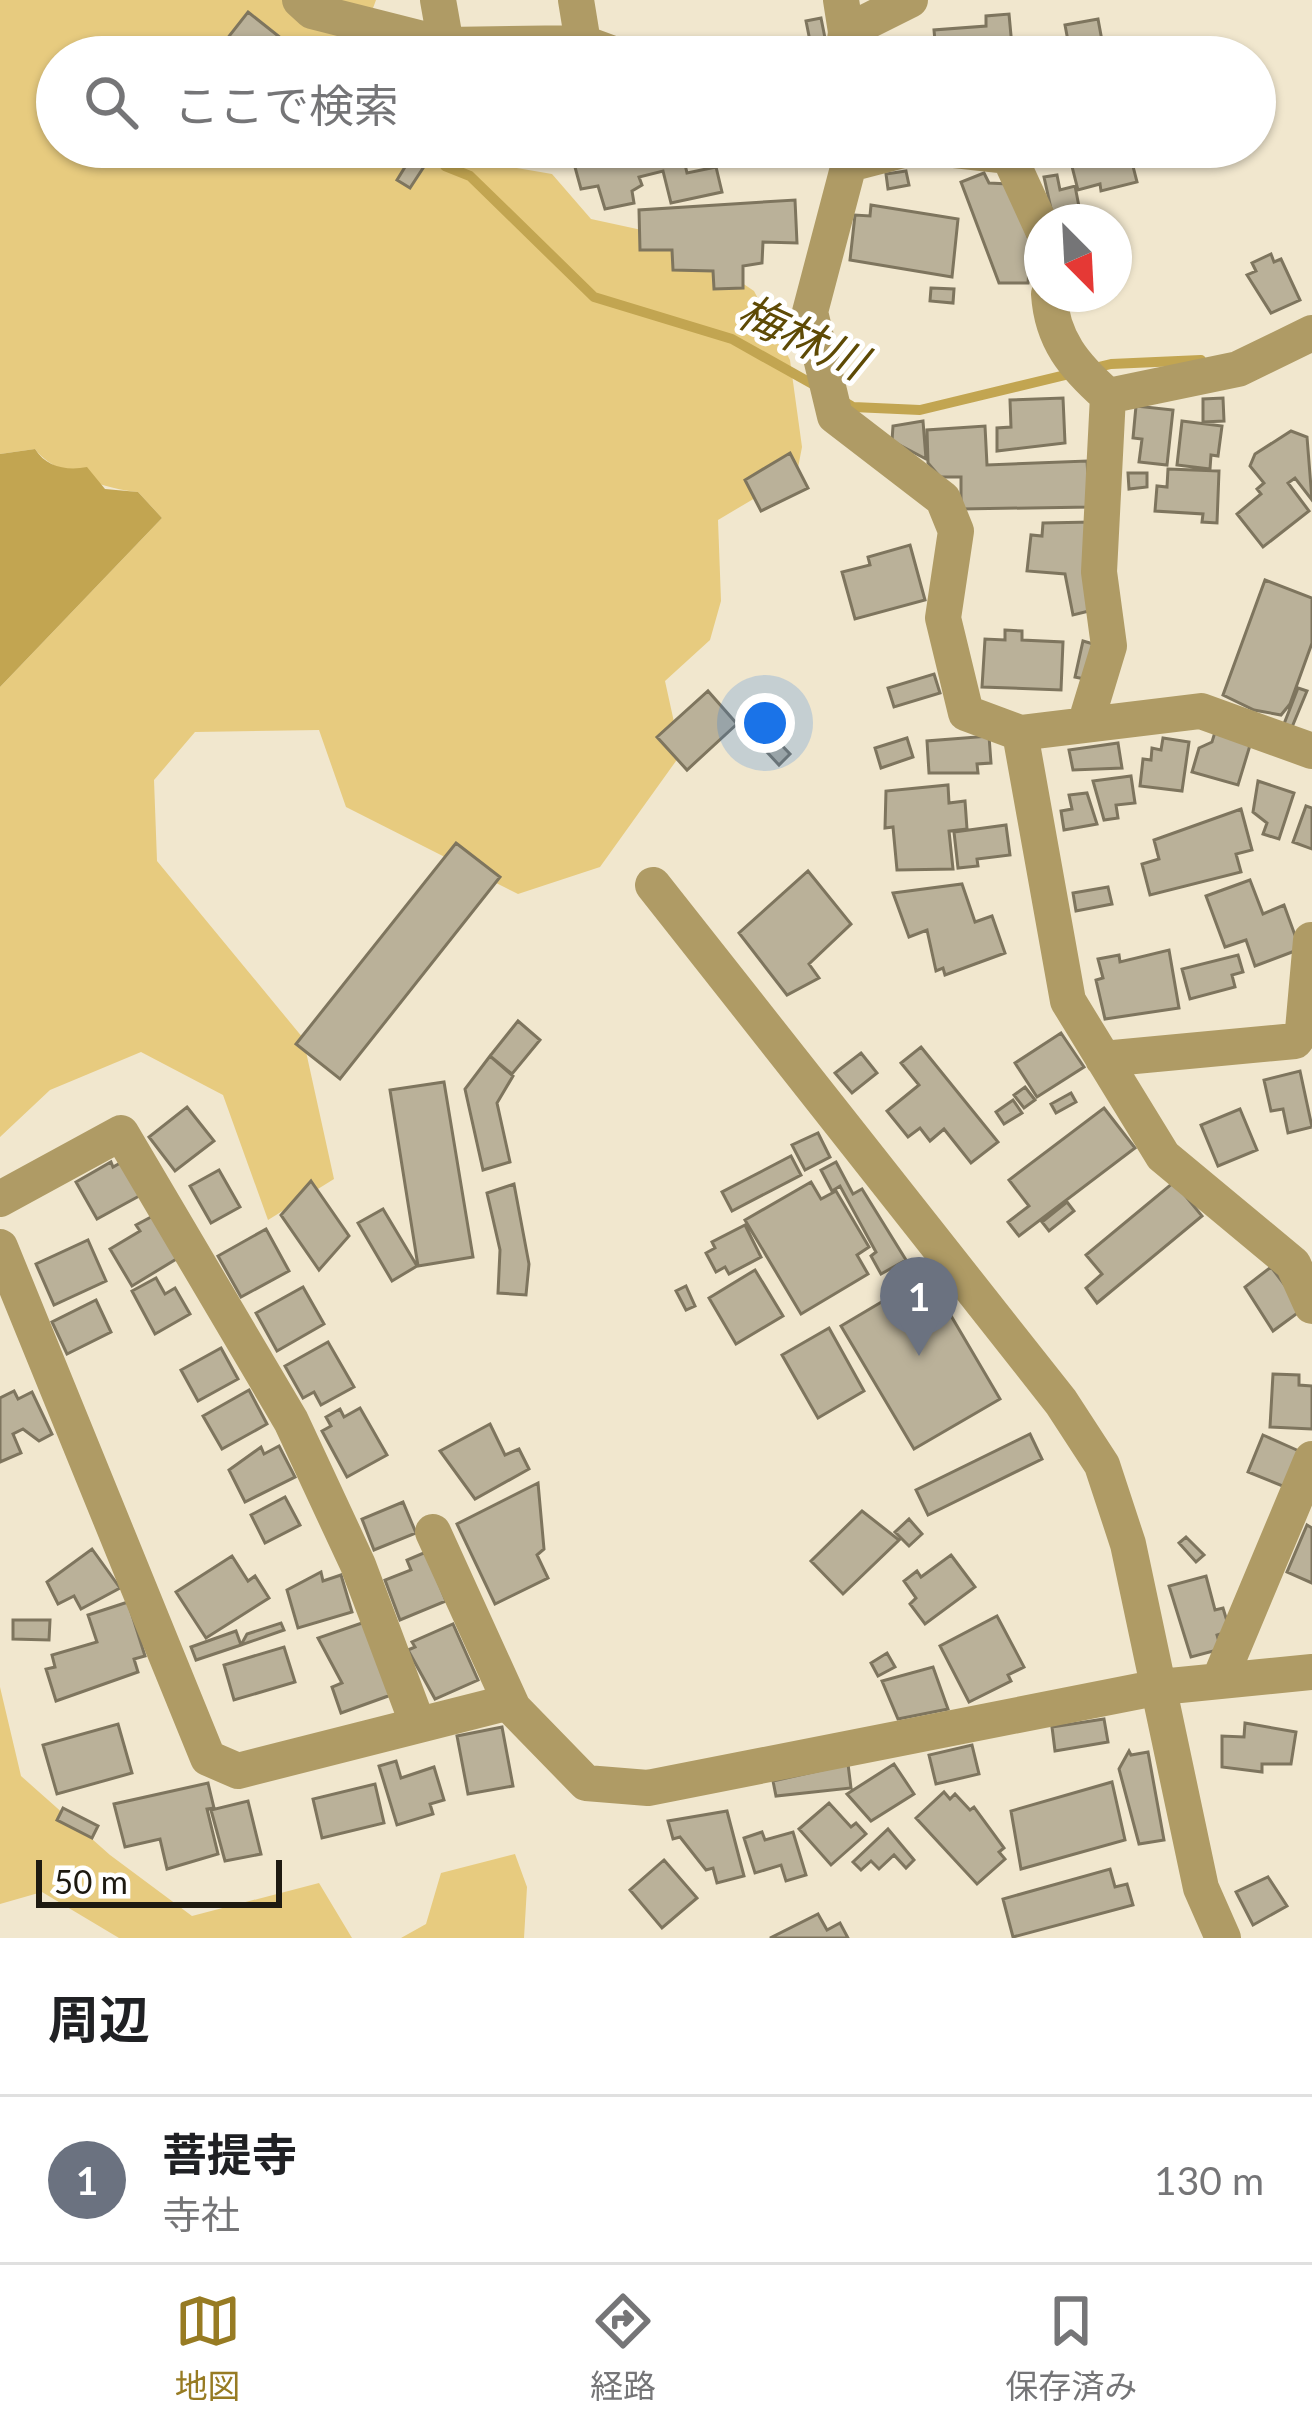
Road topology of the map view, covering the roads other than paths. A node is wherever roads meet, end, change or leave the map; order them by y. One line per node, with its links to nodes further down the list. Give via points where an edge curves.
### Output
1 (300, 0): 6 (street, via 313,11)
2 (438, 0): 7 (street)
3 (577, 0): 8 (street)
4 (910, 0): 5 (street)
5 (843, 30)
6 (411, 36)
7 (444, 36)
8 (577, 36)
9 (845, 168): 16 (street, via 810,312 835,416 943,499 956,531 943,617 966,713)
10 (1014, 168): 11 (street)
11 (1031, 204)
12 (1050, 312): 14 (street, via 1068,359)
13 (1312, 333): 14 (street, via 1238,369)
14 (1103, 392): 15 (street, via 1099,572 1109,646)
15 (1085, 725): 16 (street); 17 (street, via 1201,710)
16 (1020, 734): 20 (street, via 1068,1000)
17 (1312, 751)
18 (653, 885): 28 (street, via 1061,1402 1102,1465)
19 (1311, 940): 20 (street, via 1303,1030 1295,1041)
20 (1103, 1058): 23 (street, via 1162,1156 1293,1264)
21 (0, 1199): 30 (street, via 122,1133 291,1421 358,1565)
22 (0, 1247): 30 (street, via 208,1758 238,1771)
23 (1312, 1306)
24 (1312, 1459): 27 (street)
25 (433, 1532): 29 (street)
26 (1312, 1672): 27 (street)
27 (1219, 1681): 28 (street)
28 (1160, 1687): 29 (street, via 648,1788 586,1783); 31 (street, via 1201,1888)
29 (510, 1702): 30 (street)
30 (418, 1725)
31 (1223, 1938)

